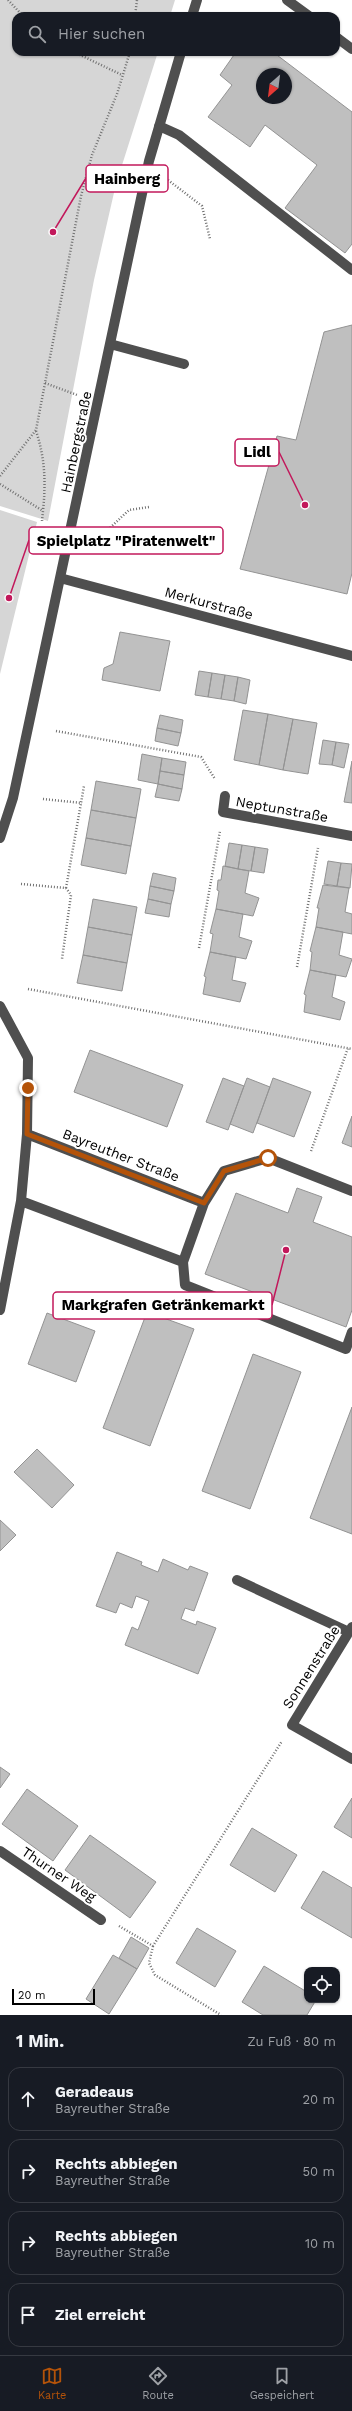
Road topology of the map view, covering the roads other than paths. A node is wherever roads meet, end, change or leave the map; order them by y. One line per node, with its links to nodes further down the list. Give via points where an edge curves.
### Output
1 (197, 0): 3 (street)
2 (287, 0): 4 (street)
3 (193, 12)
4 (304, 12)
5 (340, 40): 6 (street)
6 (352, 49)
7 (180, 56): 8 (street, Hainbergstraße)
8 (159, 126): 9 (street, via 179,135); 10 (street, Hainbergstraße, via 148,162)
9 (352, 270)
10 (110, 344): 11 (street); 12 (street, Hainbergstraße)
11 (184, 364)
12 (60, 578): 13 (street, Merkurstraße); 16 (street, Hainbergstraße, via 13,798)
13 (352, 656)
14 (225, 796): 15 (street, Neptunstraße, via 223,812)
15 (352, 836)
16 (0, 838)
17 (0, 1006): 18 (street, via 28,1058)
18 (27, 1134): 20 (street); 21 (street, Bayreuther Straße)
19 (352, 1191): 21 (street, via 268,1158 224,1171)
20 (22, 1201): 22 (street); 23 (street)
21 (204, 1203): 22 (street)
22 (183, 1262): 24 (street, via 185,1285 346,1349)
23 (0, 1310)
24 (352, 1332)
25 (237, 1580): 26 (street)
26 (350, 1630): 27 (street, Sonnenstraße, via 292,1725)
27 (352, 1759)
28 (0, 1851): 29 (street, Thurner Weg)
29 (101, 1920)

